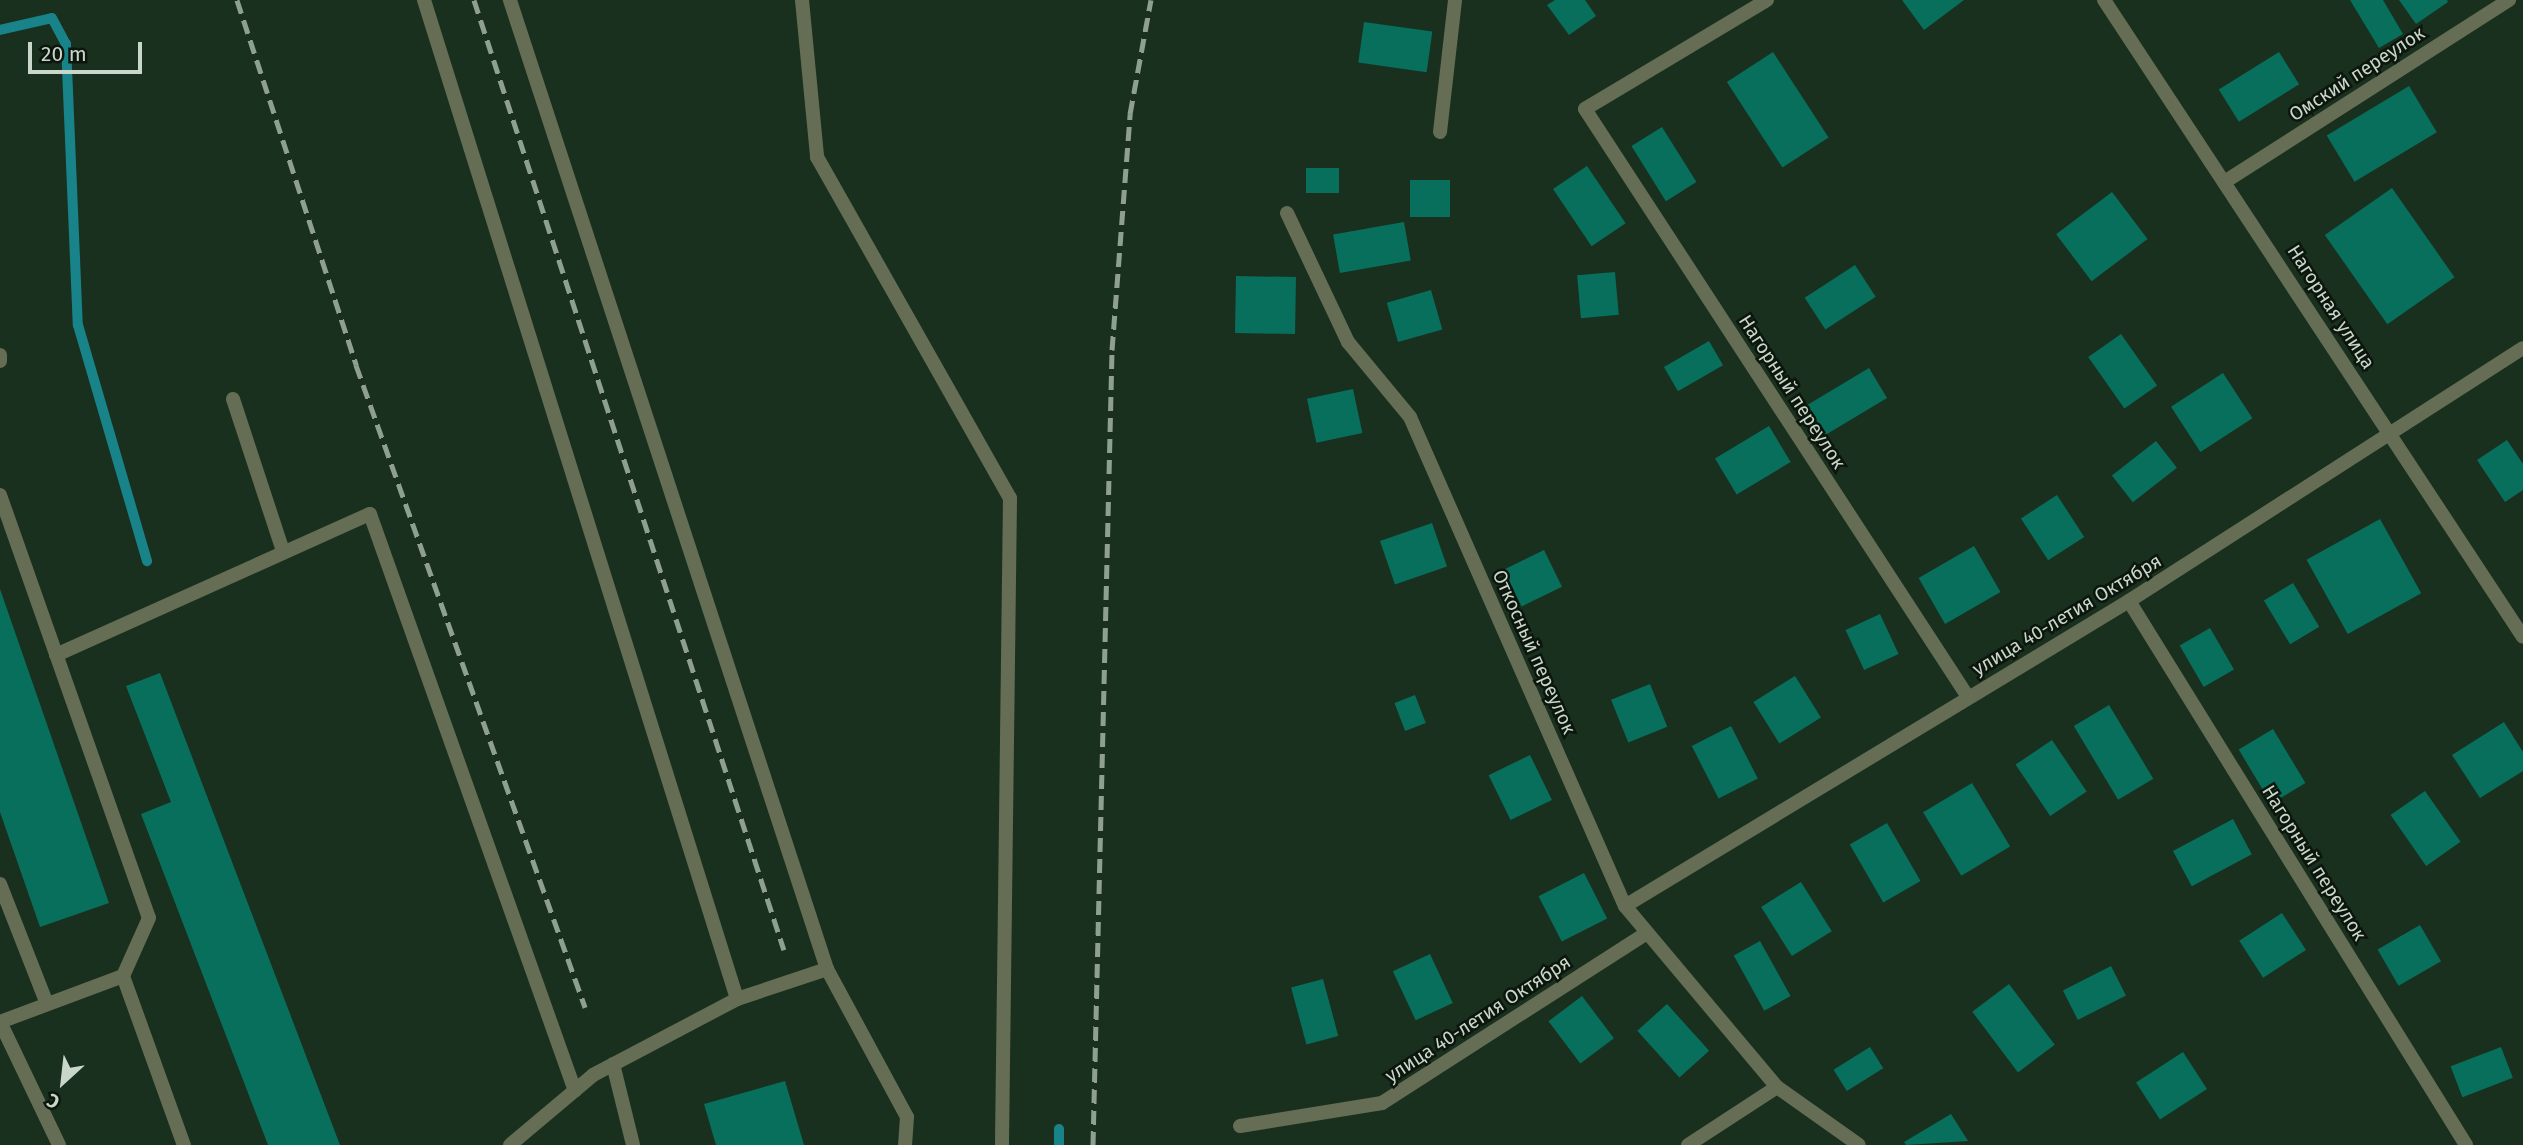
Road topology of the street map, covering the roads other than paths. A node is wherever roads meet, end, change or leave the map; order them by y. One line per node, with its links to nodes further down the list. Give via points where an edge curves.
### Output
1 (424, 0): 27 (street)
2 (510, 0): 25 (street)
3 (802, 0): 38 (street, via 817,157 1010,498)
4 (1455, 0): 8 (street)
5 (1767, 0): 21 (street, Нагорный переулок, via 1585,109)
6 (2104, 0): 9 (street, Нагорная улица)
7 (2509, 0): 9 (street, Омский переулок)
8 (1440, 132)
9 (2226, 181): 15 (street, Нагорная улица)
10 (1287, 213): 23 (street, Откосный переулок, via 1348,342 1410,417)
11 (2523, 348): 15 (street, улица 40-летия Октября)
12 (0, 355): 13 (street)
13 (0, 361)
14 (233, 399): 17 (street)
15 (2390, 435): 18 (street, улица 40-летия Октября); 19 (street, Нагорная улица)
16 (0, 495): 20 (street)
17 (282, 548): 20 (street); 31 (street, via 370,514)
18 (2129, 601): 21 (street, улица 40-летия Октября); 41 (street, Нагорный переулок)
19 (2523, 637)
20 (56, 655): 26 (street, via 149,918)
21 (1968, 697): 23 (street, улица 40-летия Октября)
22 (0, 884): 28 (street)
23 (1625, 906): 24 (street, Откосный переулок)
24 (1644, 935): 30 (street, Откосный переулок); 32 (street, улица 40-летия Октября, via 1382,1103)
25 (827, 969): 27 (street); 37 (street, via 907,1117)
26 (123, 976): 28 (street); 34 (street)
27 (737, 999): 29 (street)
28 (47, 1004): 33 (street, via 0,1022)
29 (613, 1064): 31 (street); 36 (street)
30 (1777, 1087): 39 (street); 40 (street, Откосный переулок)
31 (575, 1091): 35 (street)
32 (1240, 1126)
33 (59, 1145)
34 (184, 1145)
35 (510, 1145)
36 (633, 1145)
37 (905, 1145)
38 (1002, 1145)
39 (1688, 1145)
40 (1860, 1145)
41 (2466, 1145)

